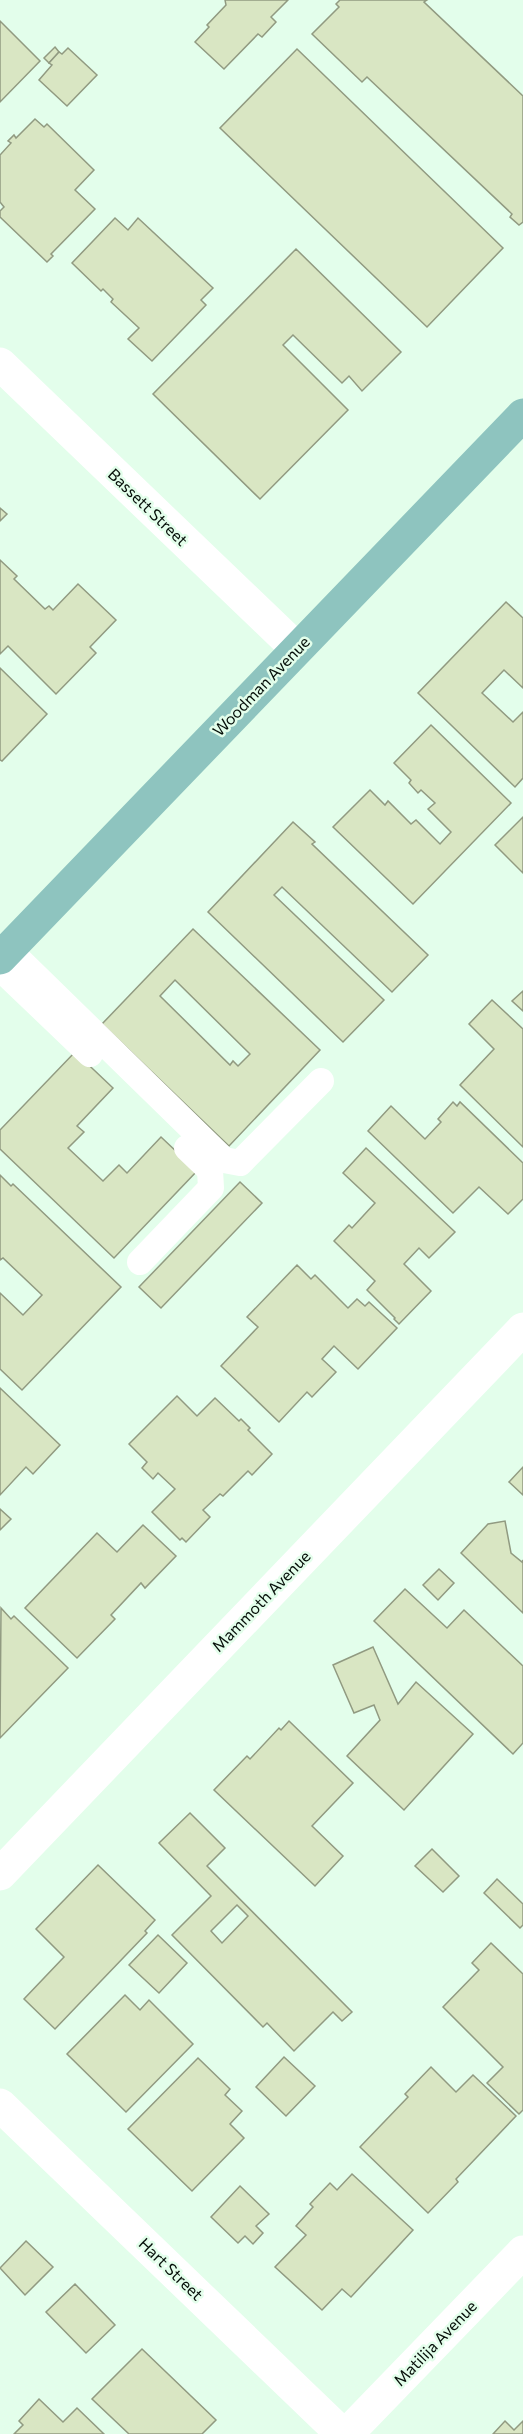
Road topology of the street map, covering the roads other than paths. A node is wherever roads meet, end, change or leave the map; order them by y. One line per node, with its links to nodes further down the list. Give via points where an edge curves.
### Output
1 (0, 364): 3 (street, Bassett Street)
2 (523, 415): 3 (main road, Woodman Avenue)
3 (296, 648): 4 (main road, Woodman Avenue)
4 (3, 958): 5 (lane, via 224,1160 240,1163); 6 (lane, via 210,1170 211,1188)
5 (321, 1082)
6 (140, 1262)
7 (523, 1329): 8 (street, Mammoth Avenue)
8 (0, 1874)
9 (0, 2104): 11 (street, Hart Street)
10 (523, 2252): 12 (street, Matilija Avenue)
11 (342, 2434)
12 (347, 2434)

